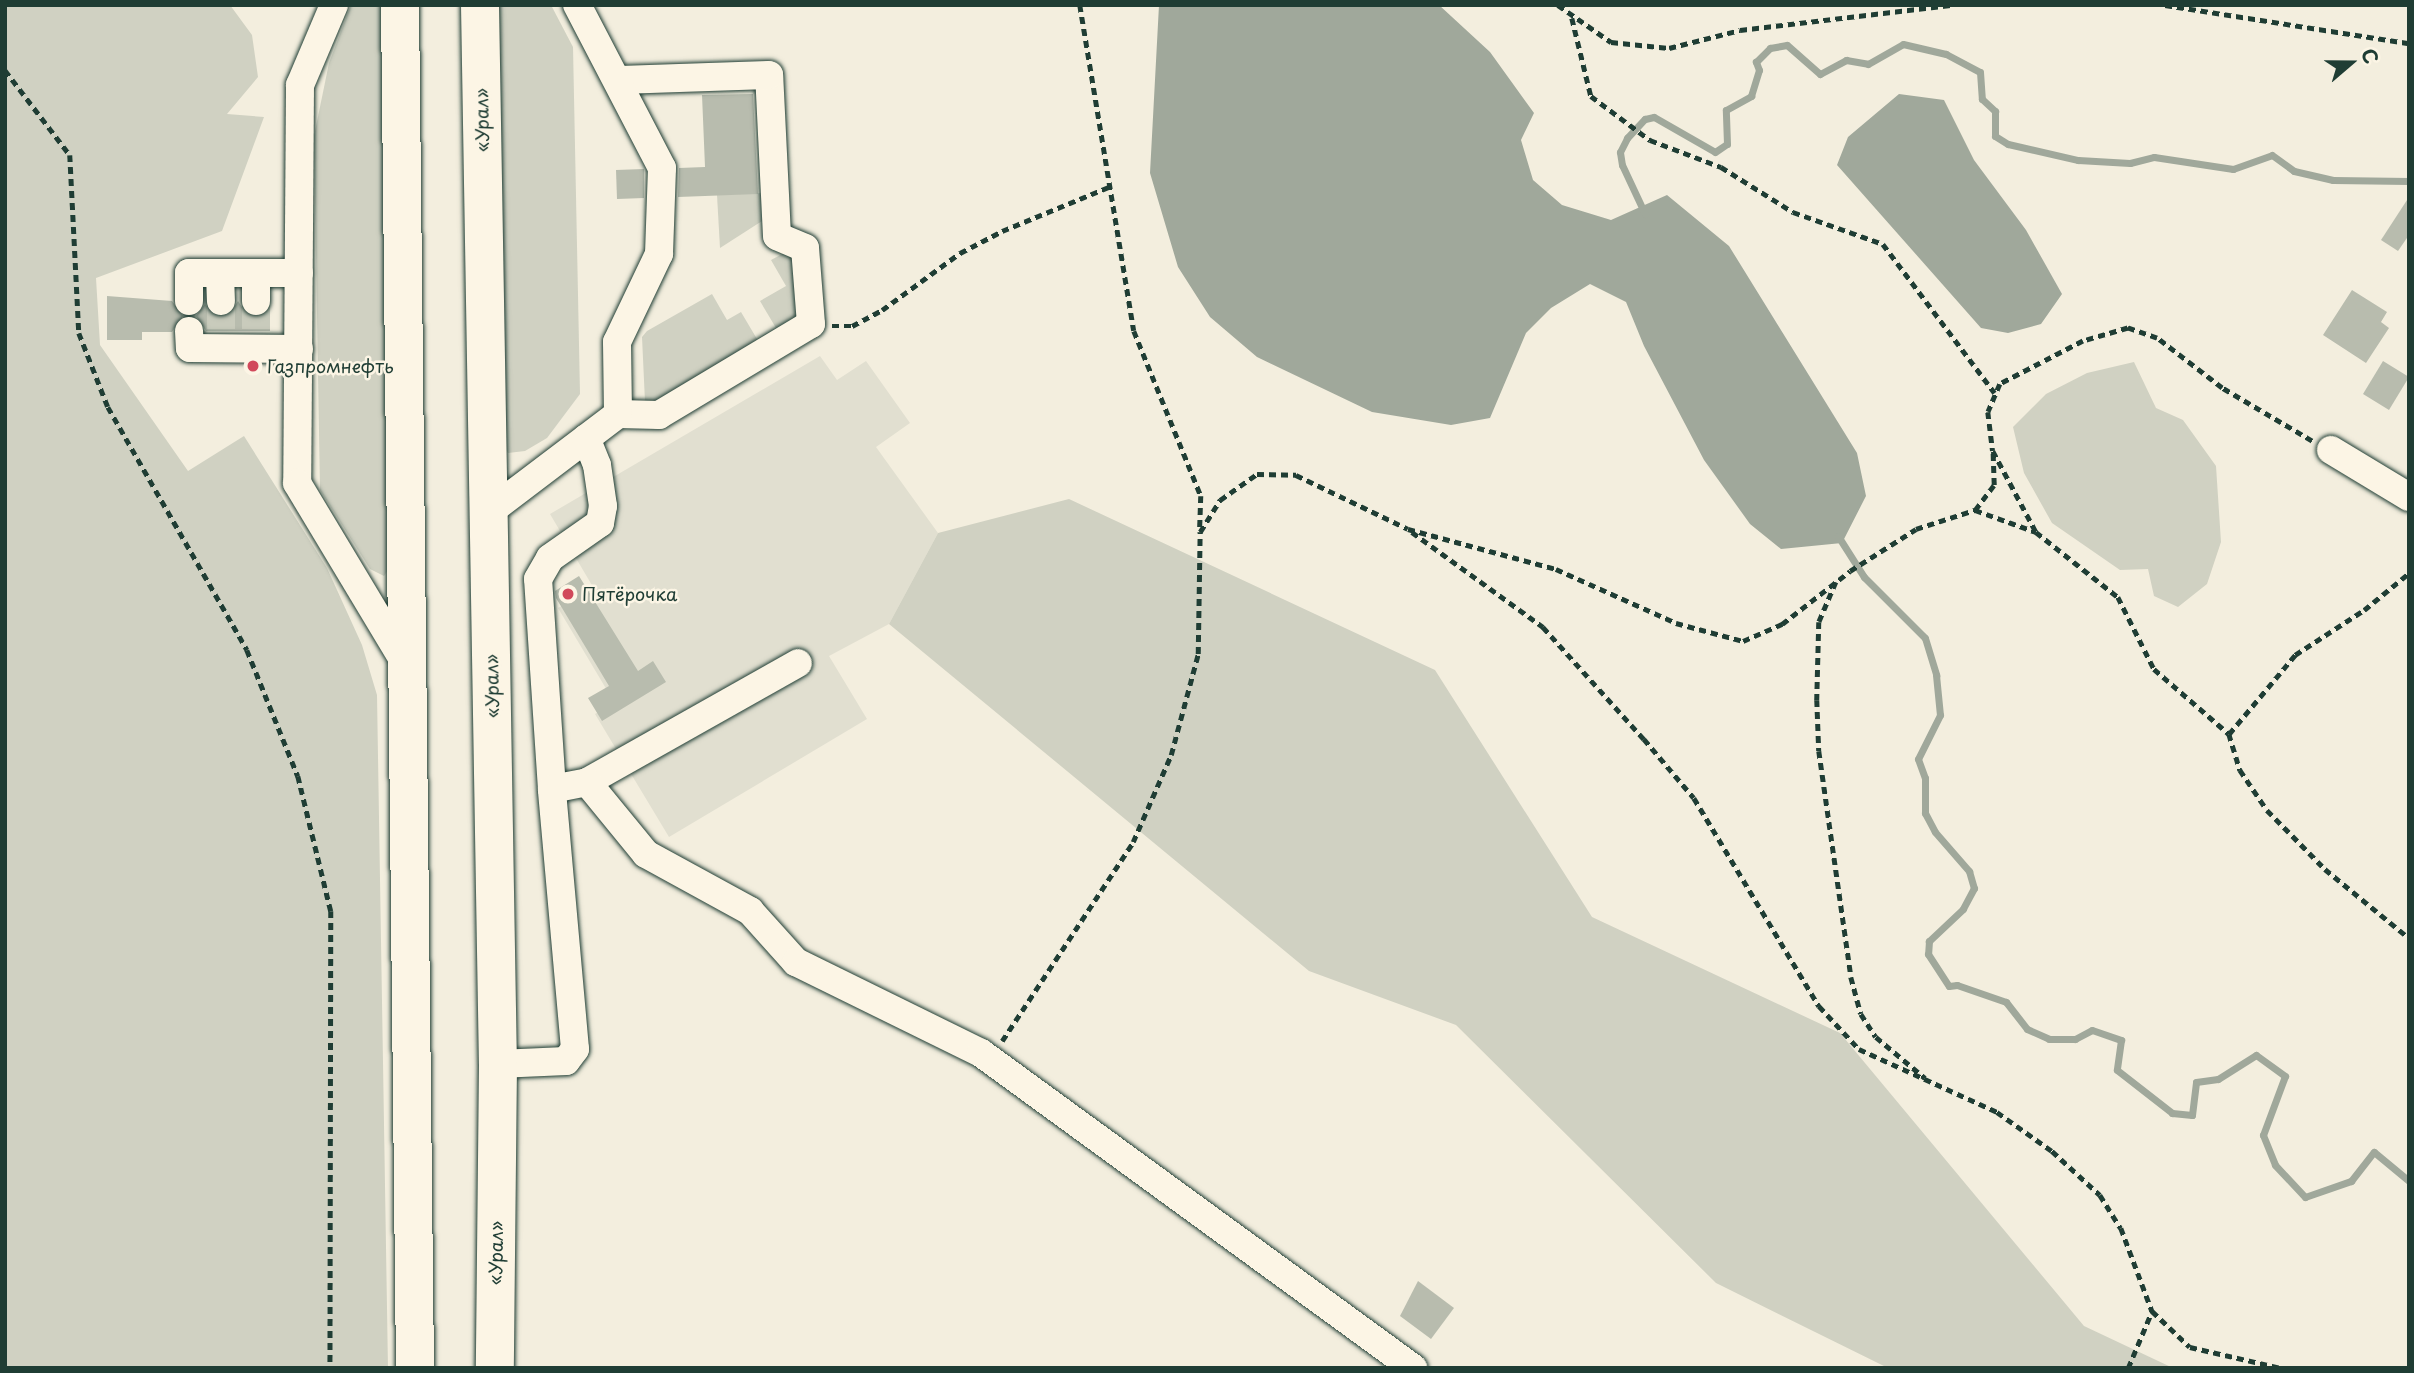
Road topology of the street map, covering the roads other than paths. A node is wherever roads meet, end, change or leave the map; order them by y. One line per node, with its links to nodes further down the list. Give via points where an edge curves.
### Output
1 (334, 5): 6 (street, via 300,85)
2 (400, 5): 15 (highway)
3 (480, 5): 14 (highway, «Урал»)
4 (577, 5): 5 (street)
5 (619, 80): 10 (street, via 662,168 663,197 659,254 617,342); 10 (street, via 769,75 777,236 805,248 811,324 659,415)
6 (299, 273): 7 (street, via 256,287 221,287 189,274); 9 (street)
7 (189, 301)
8 (190, 331): 9 (street, via 190,348 221,340 256,340)
9 (299, 349): 15 (street, via 298,484)
10 (618, 414): 11 (street)
11 (586, 438): 14 (street); 18 (street, via 597,465 603,506 600,523 550,558 538,579)
12 (2331, 450): 13 (street)
13 (2409, 497)
14 (489, 512): 19 (highway, «Урал»)
15 (405, 663): 20 (highway)
16 (798, 663): 17 (street)
17 (587, 782): 18 (street); 22 (street, via 646,854 750,911 796,962 991,1059)
18 (552, 789): 19 (street, via 575,1049 566,1061)
19 (498, 1064): 21 (highway, «Урал»)
20 (415, 1368)
21 (495, 1368)
22 (1413, 1368)

